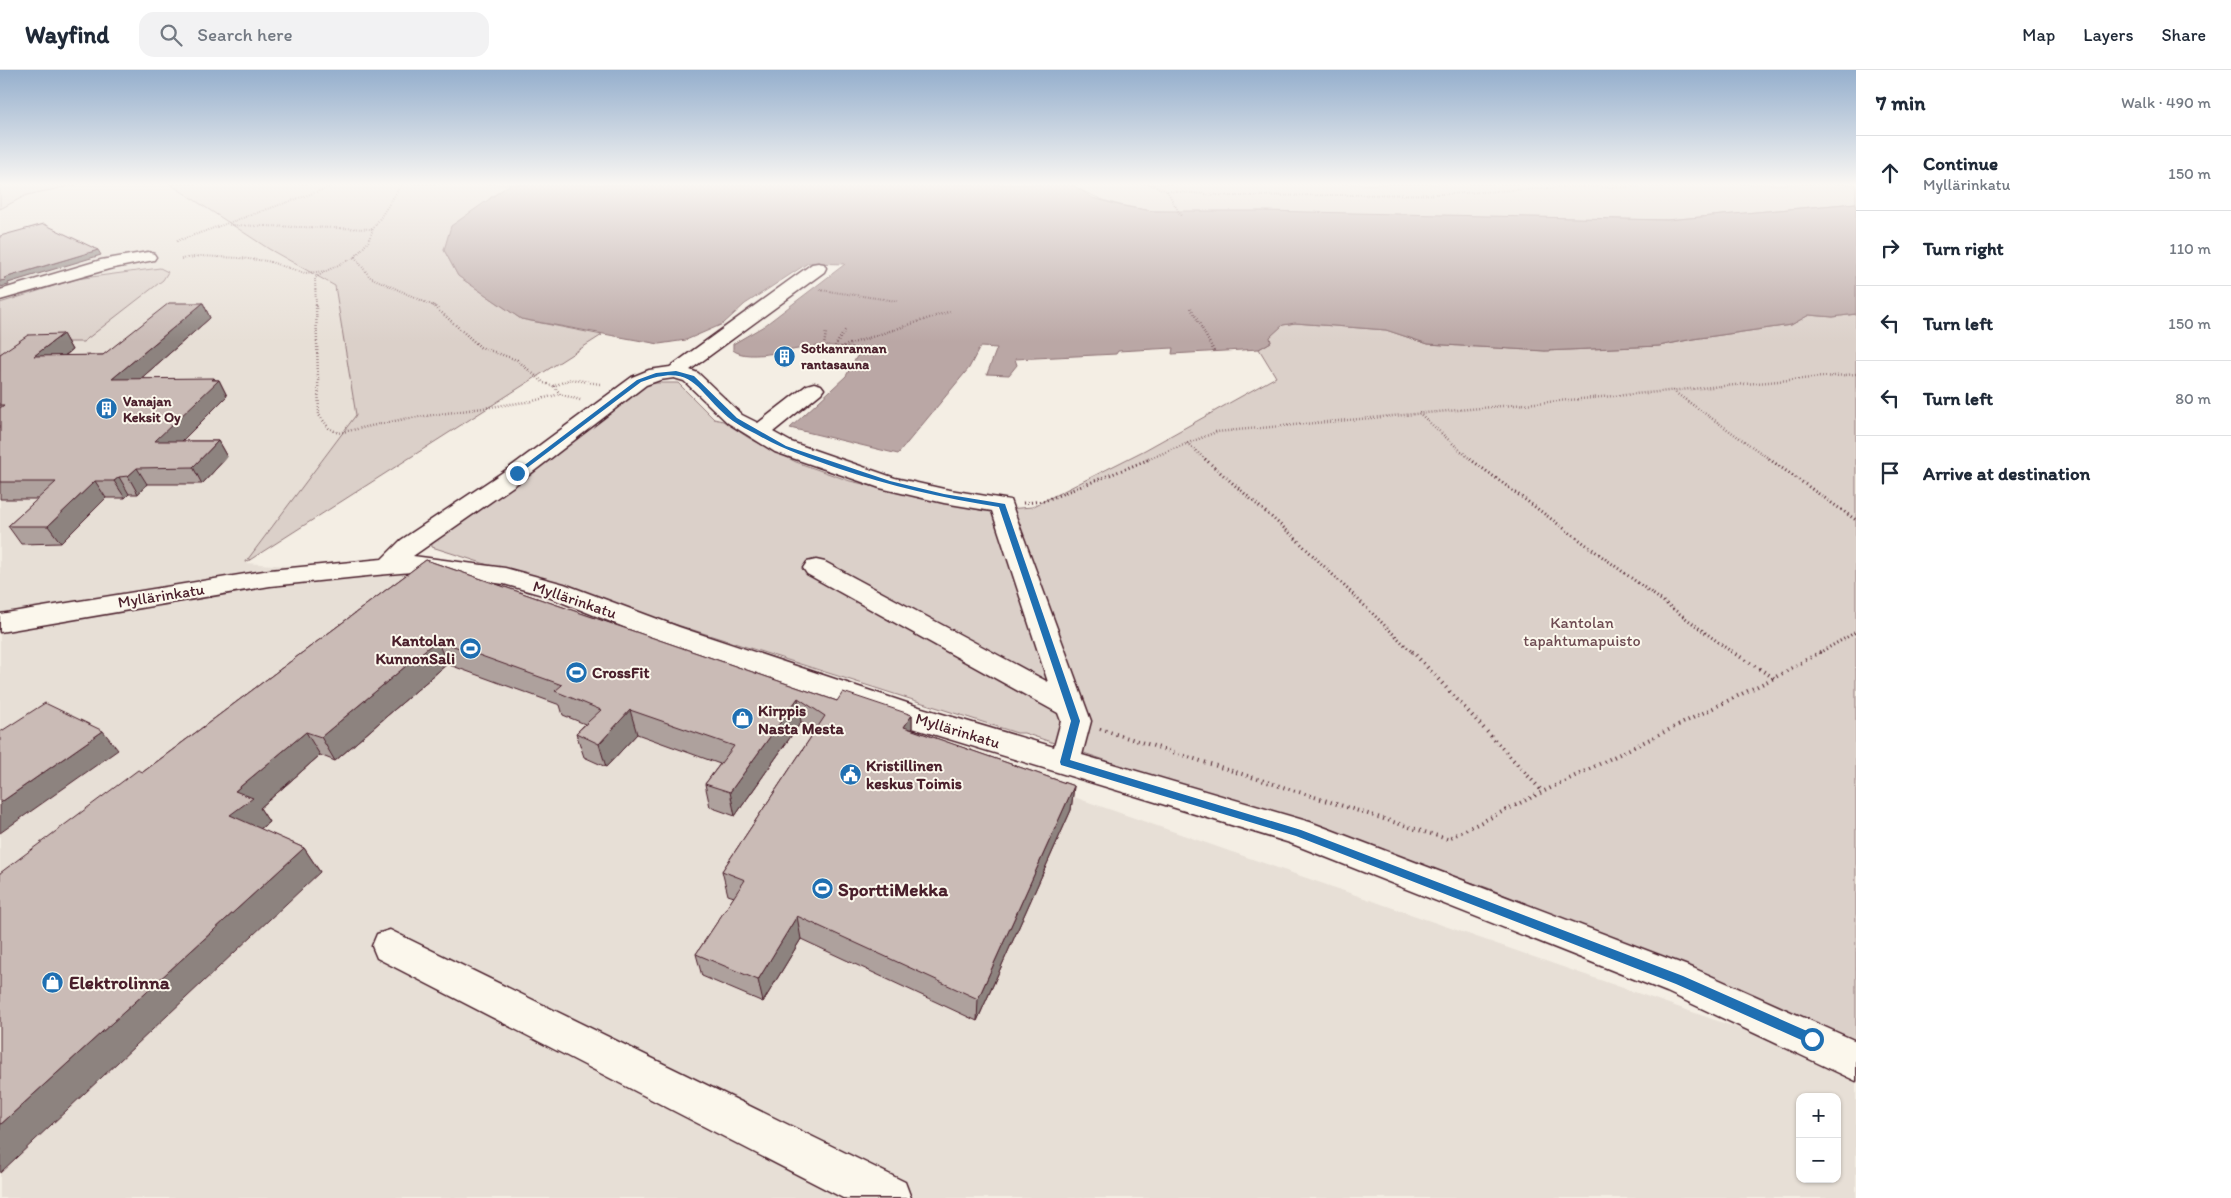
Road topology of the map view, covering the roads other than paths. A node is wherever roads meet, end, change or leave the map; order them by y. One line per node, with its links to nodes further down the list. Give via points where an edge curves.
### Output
1 (148, 257): 3 (street, via 107,264)
2 (818, 268): 4 (street)
3 (0, 295)
4 (676, 372): 6 (street, via 692,378 735,419); 7 (street, via 656,374 624,391 517,473 410,545)
5 (814, 389): 6 (street, via 768,427)
6 (756, 432): 10 (street, via 783,447 888,483 1002,506)
7 (389, 566): 9 (street, Myllärinkatu, via 270,578); 11 (street, Myllärinkatu, via 412,564 505,576 555,590 670,634 914,717)
8 (816, 568): 10 (street)
9 (0, 624)
10 (1073, 714): 11 (street)
11 (1065, 762): 13 (street, Myllärinkatu, via 1298,832 1680,980)
12 (390, 946): 14 (street)
13 (1856, 1061)
14 (889, 1198)

